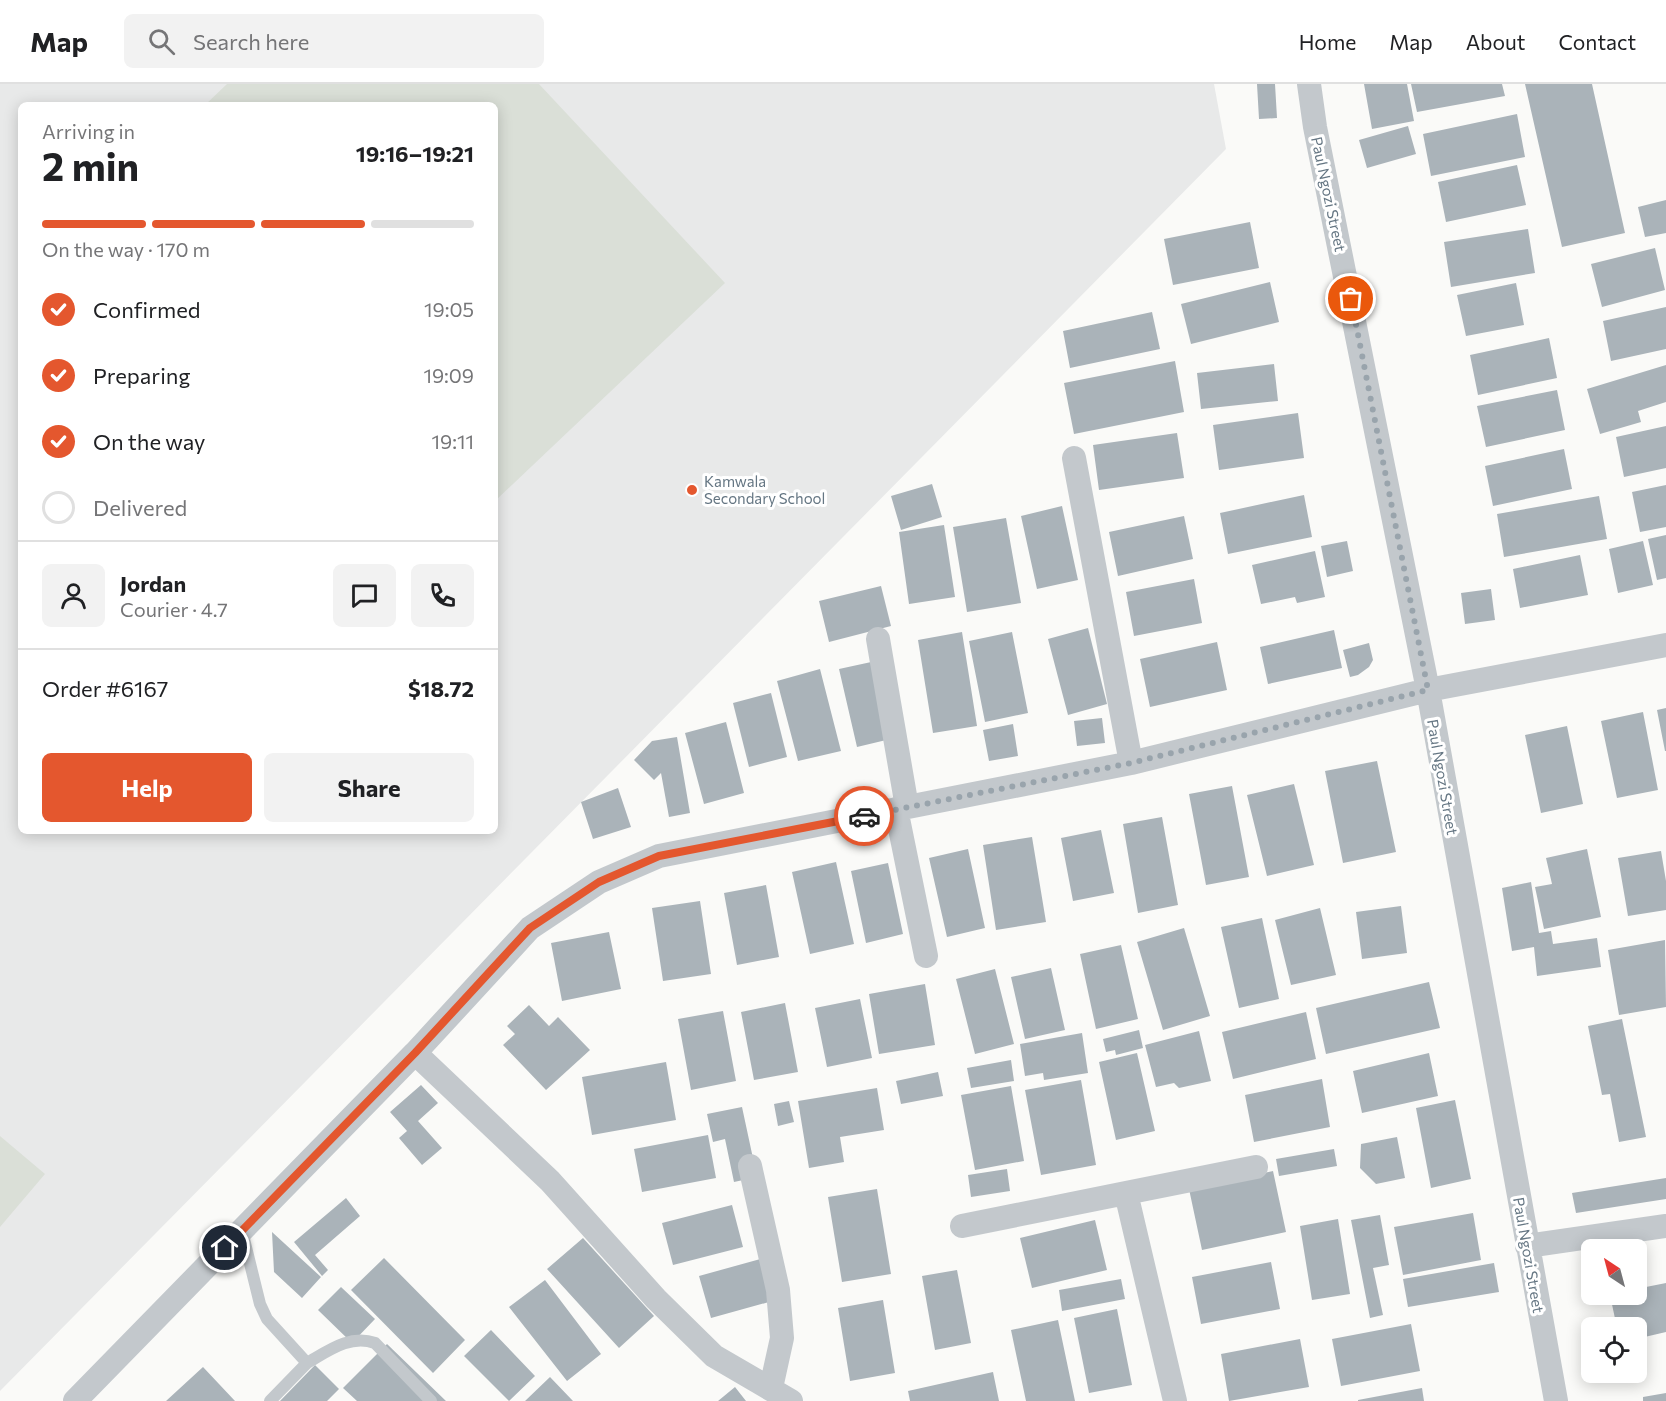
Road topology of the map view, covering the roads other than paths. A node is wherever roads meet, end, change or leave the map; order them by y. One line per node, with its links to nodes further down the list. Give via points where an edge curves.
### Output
1 (1310, 84): 5 (street, Paul Ngozi Street, via 1315,127)
2 (1074, 458): 6 (street)
3 (878, 639): 7 (street)
4 (1666, 645): 5 (street)
5 (1428, 690): 6 (street); 16 (street, Paul Ngozi Street)
6 (1131, 763): 7 (street)
7 (901, 808): 8 (street); 9 (street, via 659,856 599,882 530,928)
8 (926, 956)
9 (415, 1053): 15 (street); 18 (street, via 550,1181 656,1299 714,1356)
10 (750, 1166): 18 (street, via 778,1290 782,1338)
11 (1256, 1167): 12 (street)
12 (1125, 1193): 13 (street); 23 (street)
13 (963, 1226)
14 (1666, 1226): 16 (street)
15 (242, 1231): 17 (lane, via 267,1319); 19 (street)
16 (1527, 1246): 24 (street, Paul Ngozi Street)
17 (307, 1363): 20 (lane); 21 (lane, via 335,1346 363,1339 375,1343)
18 (771, 1388): 22 (street)
19 (75, 1401)
20 (270, 1401)
21 (431, 1401)
22 (791, 1401)
23 (1175, 1401)
24 (1556, 1401)

